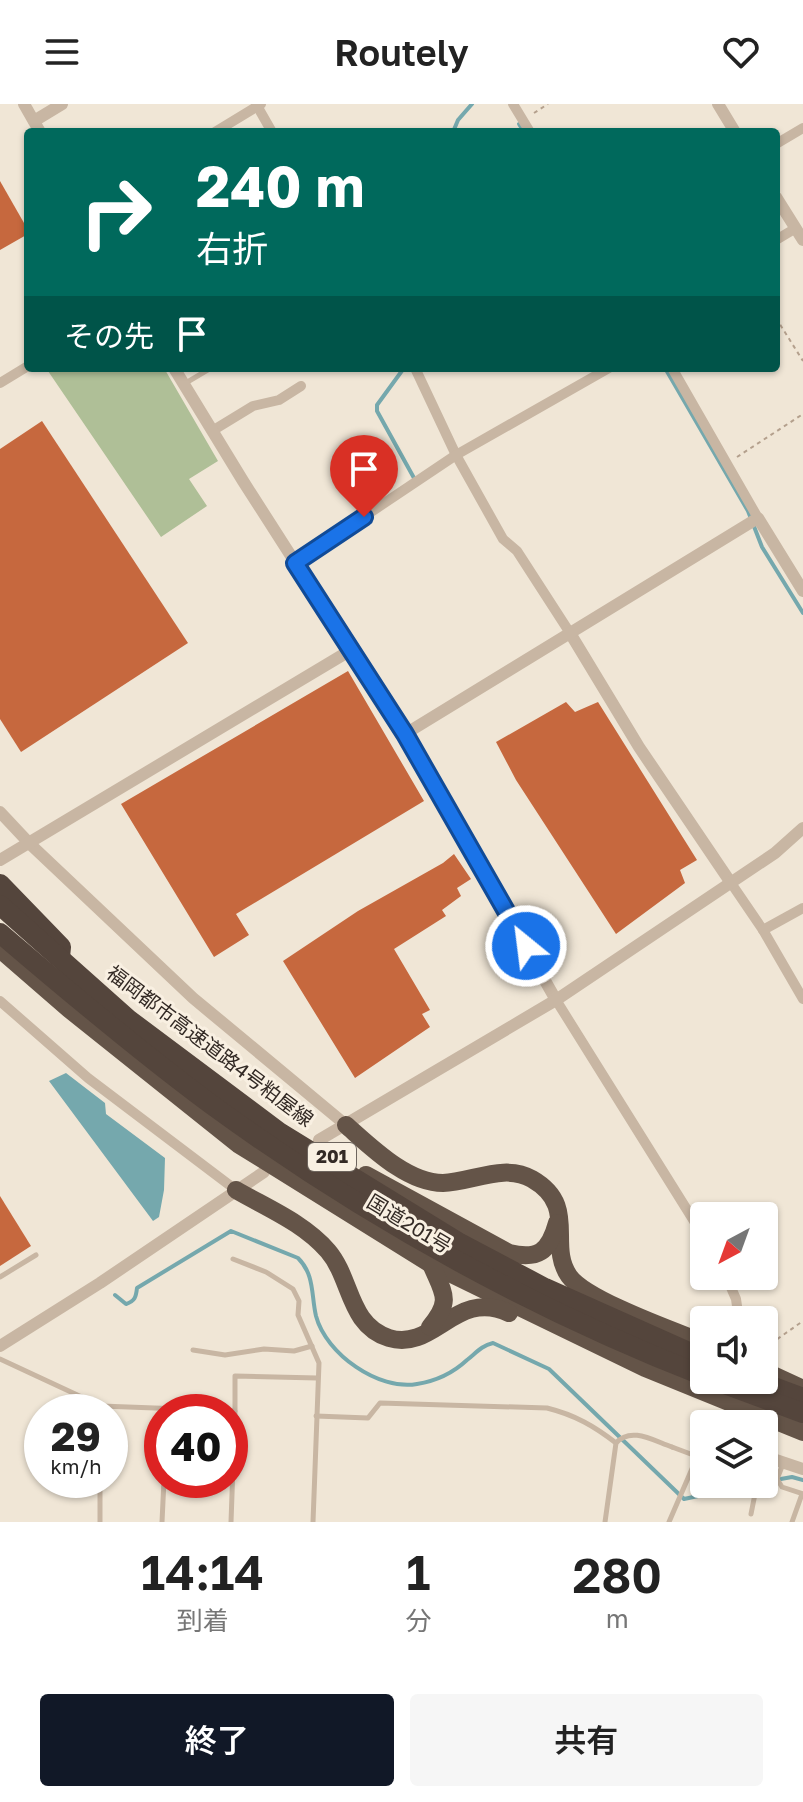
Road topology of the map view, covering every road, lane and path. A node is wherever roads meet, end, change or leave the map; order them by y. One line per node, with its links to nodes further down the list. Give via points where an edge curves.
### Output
1 (24, 104): 8 (street)
2 (62, 104): 8 (street)
3 (513, 104): 7 (street)
4 (548, 104): 7 (path)
5 (718, 104): 12 (street)
6 (258, 105): 9 (street); 10 (street)
7 (522, 120): 11 (street)
8 (37, 126)
9 (221, 128)
10 (270, 128)
11 (527, 128)
12 (733, 128)
13 (803, 128): 14 (street)
14 (780, 142)
15 (780, 203): 16 (street)
16 (796, 228): 17 (street); 18 (street)
17 (780, 238)
18 (803, 240)
19 (780, 324): 20 (path)
20 (803, 361)
21 (24, 368): 27 (street)
22 (176, 372): 28 (street)
23 (204, 372): 28 (lane)
24 (417, 372): 32 (street)
25 (602, 372): 32 (street)
26 (674, 372): 33 (street)
27 (0, 383)
28 (183, 384): 31 (street)
29 (301, 386): 31 (street)
30 (803, 414): 33 (path)
31 (212, 431): 35 (street)
32 (456, 455): 35 (street); 37 (street, via 503,539 517,551)
33 (726, 464): 34 (street)
34 (758, 518): 36 (street); 37 (street)
35 (295, 563): 38 (street)
36 (803, 591)
37 (570, 633): 39 (street); 44 (street)
38 (351, 650): 39 (street); 42 (street)
39 (405, 734): 53 (street)
40 (0, 812): 42 (street)
41 (803, 828): 44 (street)
42 (30, 844): 43 (street); 55 (street, via 193,998)
43 (0, 860)
44 (731, 883): 48 (street); 53 (street)
45 (0, 884): 51 (highway, via 61,947)
46 (0, 902): 51 (highway, 国道201号 / 201); 73 (highway, 福岡都市高速道路4号粕屋線, bridge, via 128,1019 279,1132 458,1242 545,1288)
47 (803, 908): 48 (street)
48 (763, 930): 52 (street)
49 (0, 933): 76 (highway, 福岡都市高速道路4号粕屋線, bridge, via 161,1067 307,1169 534,1301)
50 (0, 949): 63 (highway, 国道201号 / 201, via 238,1144)
51 (60, 957): 56 (highway, 国道201号 / 201, via 272,1121)
52 (803, 999)
53 (556, 1000): 55 (street); 59 (street)
54 (0, 1001): 58 (street, via 88,1078)
55 (346, 1125): 56 (street); 60 (highway, via 418,1177 442,1183 513,1172 526,1175 553,1196)
56 (323, 1147): 60 (highway, via 509,1253 531,1257 541,1252 553,1237); 71 (highway, 国道201号 / 201, via 476,1245 644,1330)
57 (264, 1172): 58 (street)
58 (236, 1190): 66 (highway, via 302,1228 329,1252 357,1313 378,1334 394,1339); 69 (street)
59 (690, 1215)
60 (559, 1216): 67 (highway, via 562,1259 581,1288)
61 (36, 1255): 64 (lane)
62 (233, 1259): 70 (lane, via 293,1289)
63 (431, 1264): 66 (highway, via 445,1293 444,1304); 75 (highway, 国道201号 / 201)
64 (0, 1277)
65 (803, 1321): 68 (path)
66 (423, 1335): 75 (highway, via 461,1312 488,1306)
67 (690, 1337)
68 (778, 1339)
69 (0, 1346)
70 (312, 1346): 72 (lane, via 225,1355); 77 (lane, via 319,1363)
71 (690, 1347)
72 (193, 1350)
73 (690, 1353)
74 (0, 1359): 84 (lane, via 101,1406)
75 (645, 1368): 87 (highway, 国道201号 / 201)
76 (690, 1371)
77 (317, 1378): 81 (lane, via 235,1376); 86 (lane)
78 (778, 1378): 80 (highway)
79 (778, 1389): 83 (highway)
80 (803, 1389)
81 (235, 1394)
82 (752, 1394): 85 (highway, bridge)
83 (803, 1398)
84 (144, 1409)
85 (803, 1413)
86 (316, 1416): 88 (lane, via 368,1418 380,1403 547,1408 592,1424); 103 (lane)
87 (803, 1432)
88 (616, 1443): 89 (lane, bridge, via 629,1434); 104 (lane)
89 (690, 1454)
90 (778, 1461): 91 (street)
91 (783, 1463): 92 (street); 94 (lane, via 777,1479 782,1487)
92 (803, 1469)
93 (690, 1473): 105 (lane)
94 (803, 1494): 106 (lane)
95 (100, 1498): 100 (lane)
96 (163, 1498): 101 (lane)
97 (232, 1498): 102 (lane)
98 (754, 1498): 99 (lane)
99 (751, 1514)
100 (100, 1522)
101 (162, 1522)
102 (231, 1522)
103 (313, 1522)
104 (605, 1522)
105 (669, 1522)
106 (792, 1522)

